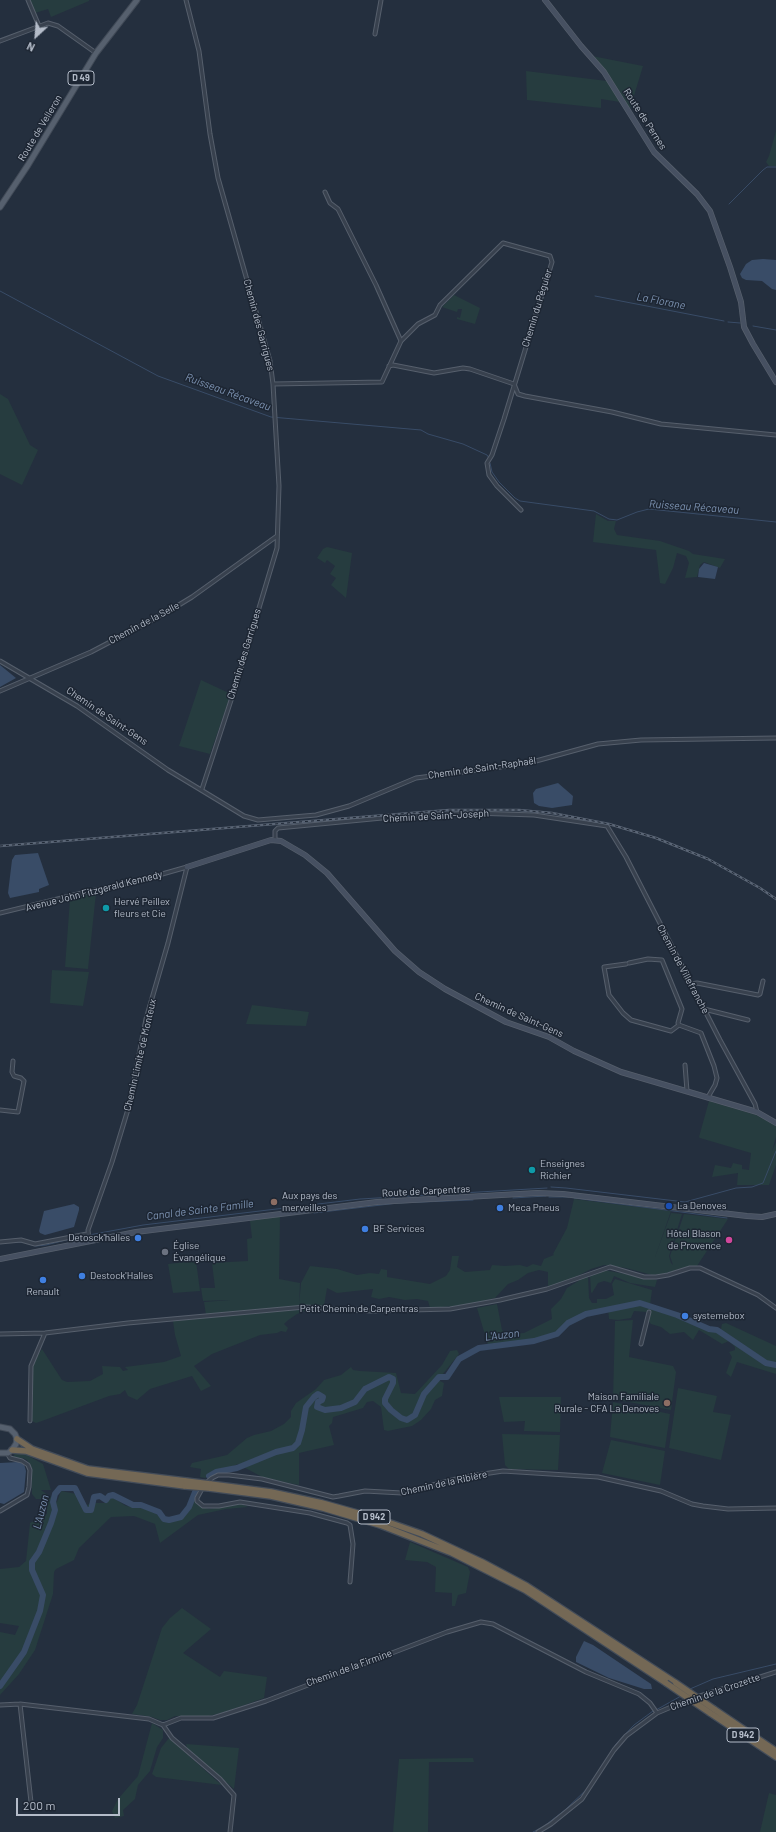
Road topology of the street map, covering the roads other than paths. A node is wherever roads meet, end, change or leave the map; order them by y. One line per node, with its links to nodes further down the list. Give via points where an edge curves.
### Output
1 (28, 0): 6 (street)
2 (137, 0): 9 (main road, Route de Velleron / D 49)
3 (186, 0): 15 (street, Chemin des Garrigues, via 199,51 218,178 270,362)
4 (381, 0): 7 (street)
5 (545, 0): 14 (street, Route de Pernes, via 604,72 654,152 697,194 710,211 732,274 744,326)
6 (39, 26): 8 (street); 9 (street, via 48,23 58,26)
7 (375, 34)
8 (0, 40)
9 (96, 53): 11 (main road, Route de Velleron / D 49)
10 (325, 192): 12 (street, via 330,203 338,209 376,285)
11 (0, 207)
12 (400, 341): 13 (street, Chemin du Péguier); 16 (street, Chemin du Péguier, via 418,324 435,315 440,305 503,243 550,256 552,262)
13 (389, 366): 15 (street, Chemin du Péguier, via 385,378 380,383); 16 (street, via 434,373 470,369)
14 (776, 382)
15 (273, 384): 19 (street, Chemin des Garrigues, via 279,486)
16 (514, 384): 17 (street, via 518,394 525,396 661,424); 18 (street, Chemin du Péguier, via 492,455 487,463 489,475)
17 (776, 434)
18 (521, 510)
19 (277, 536): 21 (street, Chemin de la Selle, via 169,611 91,652); 24 (street, Chemin des Garrigues, via 277,548)
20 (0, 661): 21 (street, Chemin de Saint-Gens)
21 (28, 678): 22 (street, Chemin de la Selle); 24 (street, Chemin de Saint-Gens, via 56,692 168,770)
22 (0, 691)
23 (776, 738): 24 (street, Chemin de Saint-Raphaël, via 641,740 598,744 524,764 416,778 349,806 316,815 274,819 258,820 244,816)
24 (202, 789)
25 (607, 826): 26 (street, Chemin de Saint-Joseph, via 534,815 473,813 403,816 278,828 275,831); 30 (street, Chemin de Villefranche, via 626,857)
26 (275, 840): 27 (street); 36 (street, Chemin de Saint-Gens, via 290,846 327,873 395,951 440,986 506,1022 549,1038 621,1072)
27 (187, 867): 28 (street, Avenue John Fitzgerald Kennedy); 42 (street, Chemin Limite de Monteux, via 146,1020 129,1106)
28 (0, 913)
29 (763, 981): 30 (street, via 758,995)
30 (692, 984): 31 (street, Chemin de Villefranche)
31 (704, 1008): 32 (street); 39 (street, Chemin de Villefranche)
32 (748, 1020)
33 (679, 1025): 33 (street, via 682,1009 662,960 648,959 604,967 609,995 631,1020 671,1031); 37 (street, via 701,1033 717,1078)
34 (14, 1061): 38 (street, via 12,1072 24,1081 18,1112)
35 (685, 1065): 36 (street)
36 (688, 1091): 37 (street, Chemin de Saint-Gens)
37 (708, 1097): 39 (street, Chemin de Saint-Gens)
38 (0, 1110)
39 (757, 1112): 40 (street, Chemin de Saint-Gens)
40 (776, 1123)
41 (776, 1214): 43 (street, Route de Carpentras, via 747,1216 578,1195 537,1194 374,1203 172,1227)
42 (87, 1234): 43 (street); 44 (street, via 35,1244 21,1240)
43 (89, 1241): 45 (street, Route de Carpentras)
44 (0, 1242)
45 (0, 1259)
46 (776, 1308): 48 (street, Petit Chemin de Carpentras, via 758,1294 700,1268 690,1268 656,1277 610,1267 547,1289 450,1309 371,1311 305,1307)
47 (649, 1312): 50 (street)
48 (45, 1333): 49 (street, Petit Chemin de Carpentras); 51 (street, via 31,1366)
49 (0, 1334)
50 (641, 1344)
51 (30, 1421)
52 (1, 1428): 53 (main road, via 10,1429)
53 (17, 1439): 54 (main road); 56 (highway, D 942, via 32,1449 88,1469)
54 (10, 1452): 55 (main road); 56 (highway, D 942, via 26,1451 87,1473); 59 (street, via 10,1458 28,1465 29,1486 27,1495)
55 (0, 1453)
56 (186, 1484): 57 (highway, D 942, bridge)
57 (210, 1486): 64 (highway, D 942, bridge, via 271,1496 330,1510 380,1525 452,1553 531,1594); 64 (highway, D 942, bridge, via 272,1492 322,1503 422,1534 527,1586 676,1683)
58 (776, 1508): 60 (street, Chemin de la Ribière, via 728,1509 703,1506 661,1491 598,1477 503,1472 464,1478 402,1493 366,1490 333,1496 262,1479 218,1475 199,1492 197,1500 203,1506 240,1502 310,1513 347,1522 350,1525 353,1544)
59 (0, 1511)
60 (350, 1582)
61 (776, 1672): 65 (street, Chemin de la Crozette, via 703,1694)
62 (20, 1704): 63 (street); 66 (street, via 149,1718); 69 (street)
63 (0, 1705)
64 (712, 1711): 67 (highway, D 942); 68 (highway, D 942)
65 (657, 1713): 66 (street, Chemin de la Firmine, via 639,1694 586,1672 493,1624 481,1622 236,1710 208,1718 181,1718); 71 (street, Chemin de la Crozette, via 626,1736 582,1798)
66 (163, 1725): 70 (street, via 172,1738 234,1794)
67 (776, 1751)
68 (776, 1757)
69 (31, 1802)
70 (230, 1832)
71 (539, 1832)

